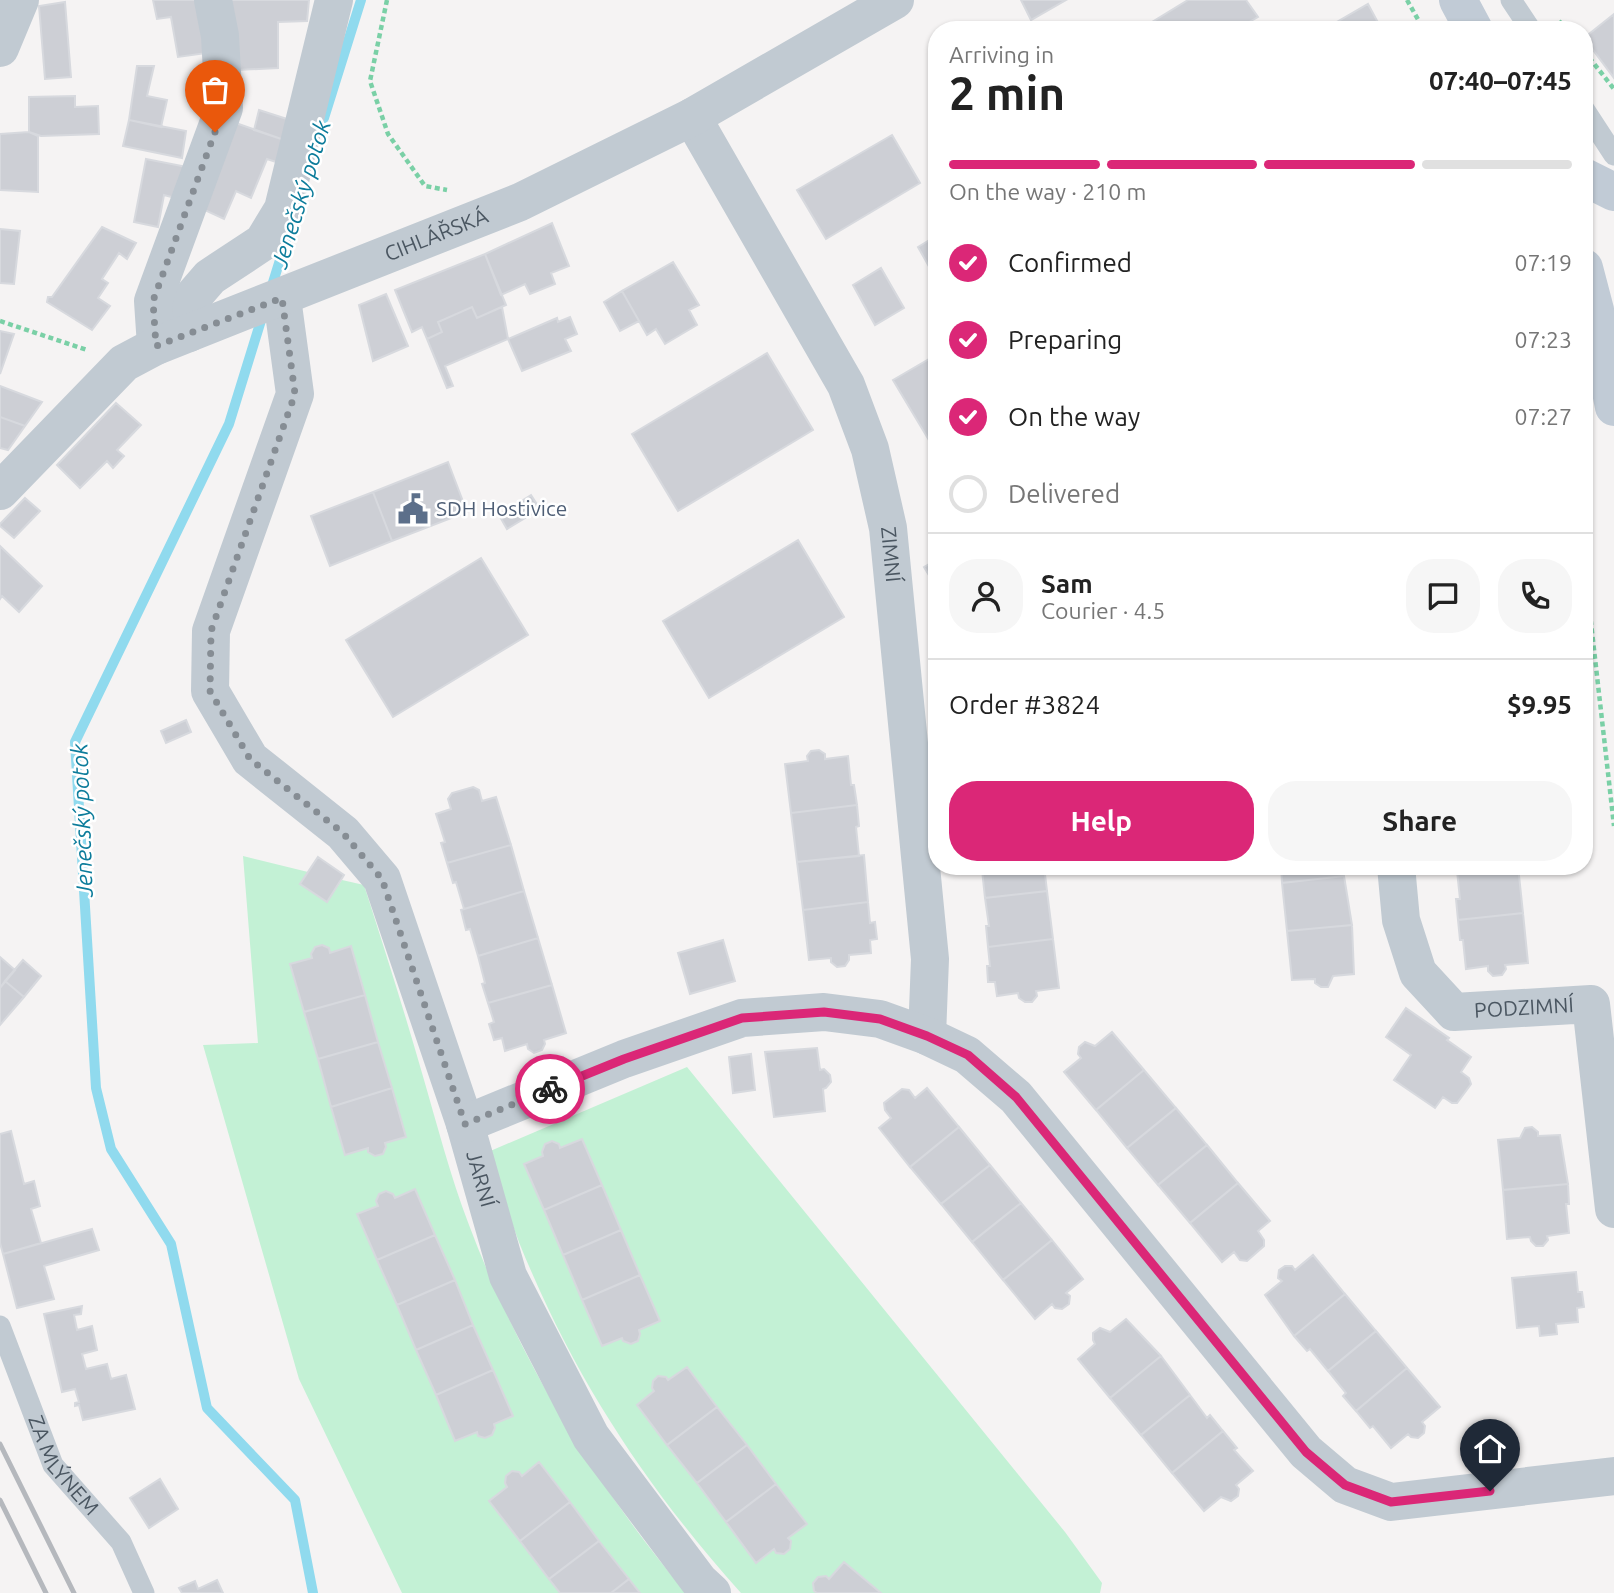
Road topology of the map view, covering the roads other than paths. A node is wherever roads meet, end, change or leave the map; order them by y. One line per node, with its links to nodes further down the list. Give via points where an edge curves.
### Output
1 (20, 0): 9 (street)
2 (212, 0): 19 (street, via 225,108 153,301)
3 (334, 0): 19 (street, via 283,209 263,242 210,277)
4 (895, 0): 10 (street, CIHLÁŘSKÁ)
5 (1458, 0): 7 (main road)
6 (1511, 0): 8 (lane)
7 (1469, 21)
8 (1524, 21)
9 (0, 48)
10 (692, 117): 16 (street, CIHLÁŘSKÁ, via 520,202); 23 (street, ZIMNÍ, via 846,385 870,449 888,528 930,958)
11 (1593, 124): 12 (lane)
12 (1614, 155)
13 (1593, 182): 14 (main road)
14 (1614, 192)
15 (1614, 278): 18 (main road)
16 (280, 298): 19 (street, CIHLÁŘSKÁ); 24 (street, JARNÍ, via 295,394 211,631 210,691 250,759 343,833 382,879)
17 (1593, 302): 18 (main road)
18 (1595, 310): 20 (main road)
19 (157, 347): 21 (street, CIHLÁŘSKÁ)
20 (1614, 407)
21 (0, 491)
22 (1397, 875): 25 (street, PODZIMNÍ, via 1401,920 1418,973 1454,1012 1591,1004)
23 (927, 1036): 24 (street, via 880,1019 824,1012 742,1018 624,1059); 27 (street, via 968,1055 1016,1097 1306,1452 1345,1485 1391,1502)
24 (465, 1124): 29 (street, JARNÍ, via 508,1276 592,1437)
25 (1614, 1209)
26 (0, 1326): 28 (lane, ZA MLÝNEM, via 53,1465 121,1542)
27 (1614, 1476)
28 (144, 1593)
29 (712, 1593)

